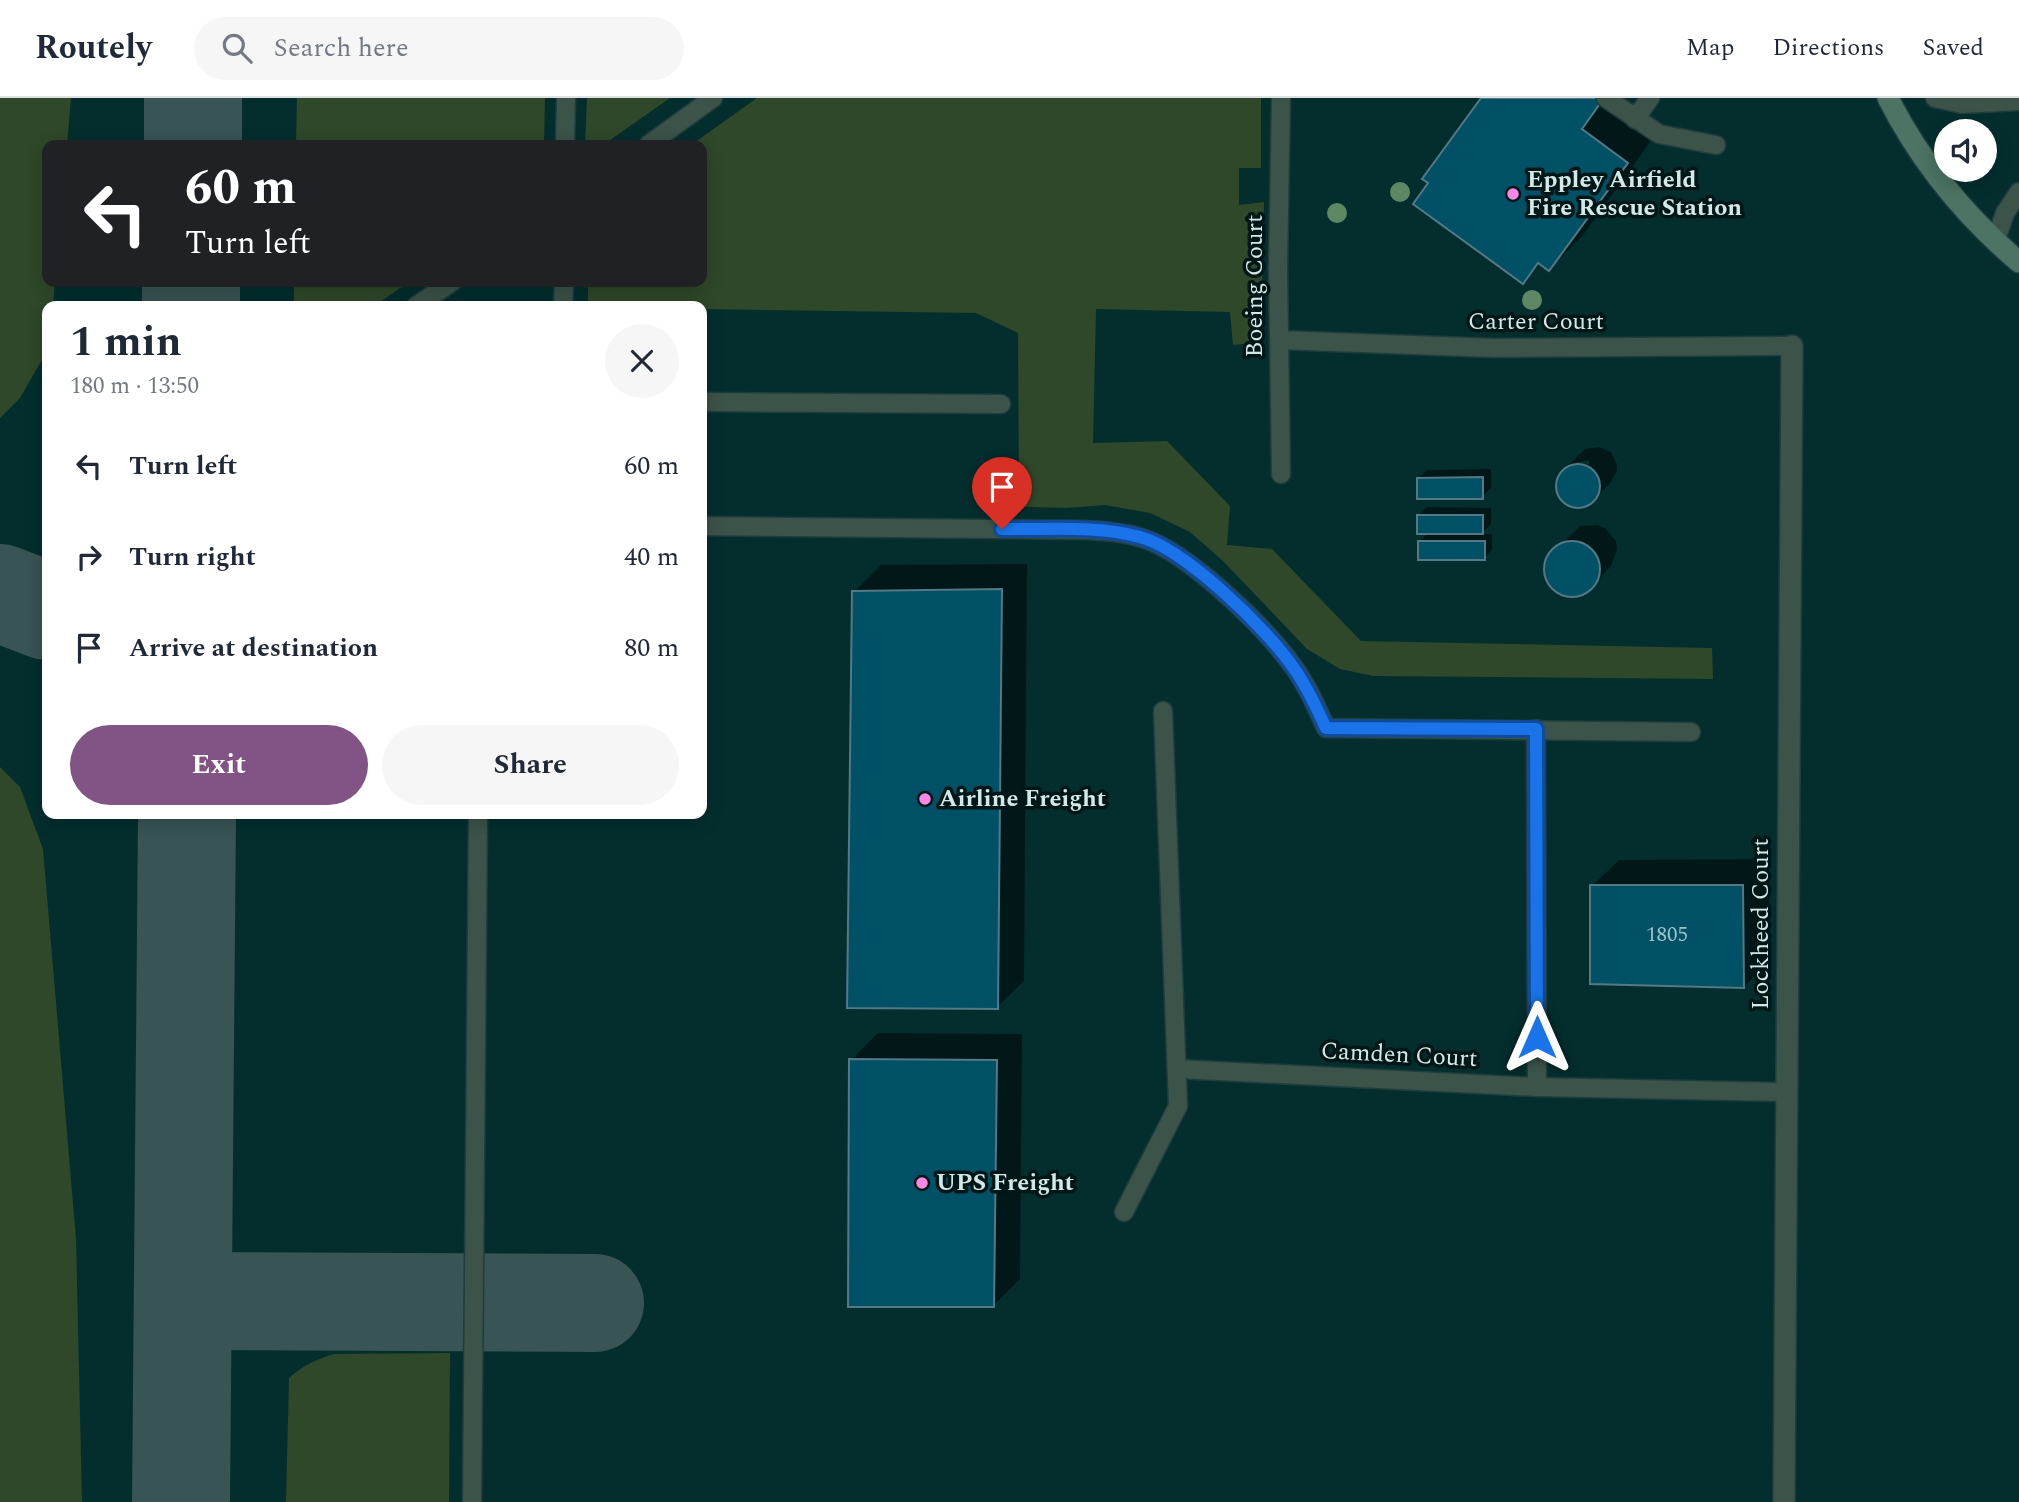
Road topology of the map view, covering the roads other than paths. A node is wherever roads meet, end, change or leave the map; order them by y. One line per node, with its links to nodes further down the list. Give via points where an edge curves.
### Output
1 (566, 98): 10 (lane)
2 (713, 98): 11 (lane)
3 (1281, 98): 18 (lane, Boeing Court)
4 (1606, 98): 9 (lane)
5 (1650, 98): 9 (lane)
6 (1888, 98): 14 (main road, via 1945,186)
7 (1935, 98): 8 (lane, via 1962,104)
8 (2019, 101)
9 (1635, 119): 12 (lane, via 1667,137)
10 (565, 140)
11 (655, 140)
12 (1716, 145)
13 (2019, 192): 14 (lane, via 2005,213)
14 (1995, 242): 15 (main road)
15 (2019, 262)
16 (444, 287): 17 (lane)
17 (424, 301)
18 (1280, 340): 19 (lane, Carter Court, via 1493,348); 22 (lane, Boeing Court)
19 (1792, 346): 30 (street, Lockheed Court)
20 (707, 402): 21 (lane)
21 (1001, 404)
22 (1281, 474)
23 (707, 526): 25 (lane, via 1084,530 1132,535 1165,547 1209,579 1277,645 1309,690 1326,728)
24 (1163, 711): 28 (lane)
25 (1536, 729): 26 (lane); 29 (lane)
26 (1690, 732)
27 (478, 819): 32 (lane)
28 (1178, 1069): 29 (lane, Camden Court); 31 (lane, via 1178,1107)
29 (1537, 1087): 30 (lane, Camden Court)
30 (1786, 1092): 33 (street, Lockheed Court)
31 (1124, 1212)
32 (472, 1502)
33 (1784, 1502)

